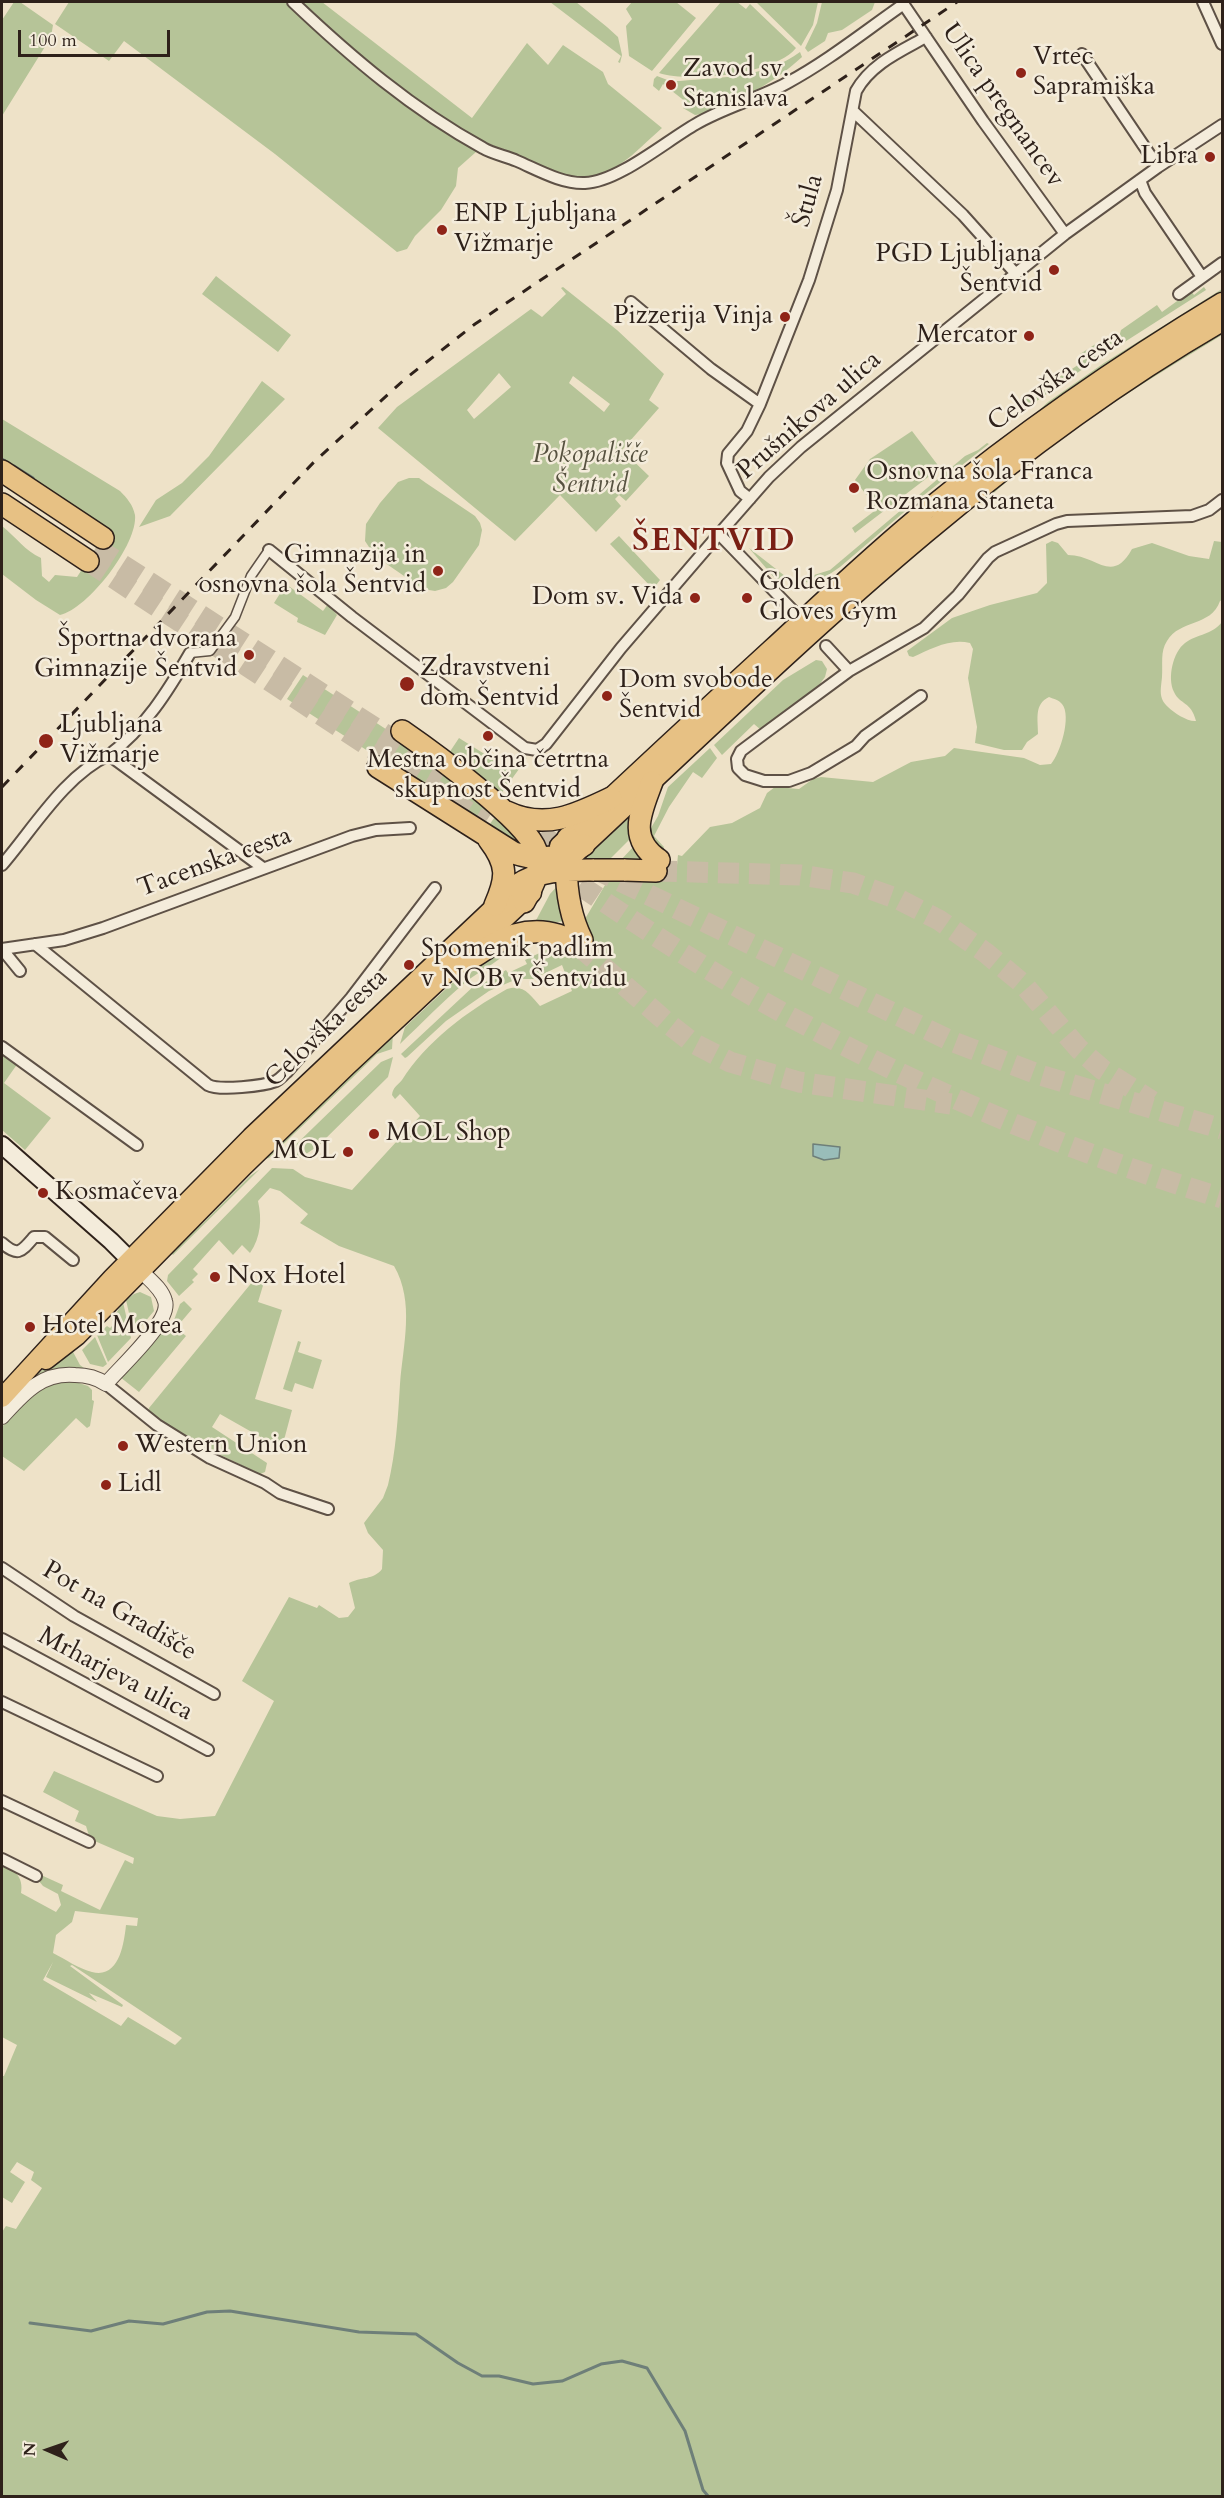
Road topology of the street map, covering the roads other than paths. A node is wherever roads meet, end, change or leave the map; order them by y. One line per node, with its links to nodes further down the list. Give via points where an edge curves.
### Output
1 (293, 2): 3 (street, via 388,85 452,131 485,150 574,183 609,179 697,123 787,83)
2 (1203, 2): 5 (street)
3 (903, 3): 4 (street, Ulica pregnancev)
4 (926, 37): 7 (street, Štula, via 870,71 856,92); 11 (street, Ulica pregnancev)
5 (1222, 44)
6 (1082, 54): 9 (street)
7 (853, 111): 13 (street, via 963,215); 19 (street, Štula, via 837,193 809,280)
8 (1222, 125): 9 (street, Prušnikova ulica)
9 (1158, 167): 10 (street, Prušnikova ulica)
10 (1140, 180): 11 (street, Prušnikova ulica); 14 (street)
11 (1065, 234): 13 (street, Prušnikova ulica)
12 (1222, 263): 14 (street)
13 (1016, 274): 22 (street, Prušnikova ulica, via 801,447)
14 (1202, 277): 15 (street)
15 (1179, 294)
16 (631, 302): 19 (street)
17 (1222, 302): 29 (main road, Celovška cesta, via 1112,371 1004,448 916,518)
18 (1222, 322): 29 (main road, Celovška cesta, via 1098,401 1005,469)
19 (760, 404): 22 (street, Štula, via 747,430 728,454 740,490)
20 (2, 471): 28 (highway)
21 (2, 485): 28 (highway)
22 (750, 499): 26 (street, Prušnikova ulica)
23 (1222, 500): 32 (street, via 1192,516 1056,524 1012,543 988,558 924,628)
24 (2, 504): 28 (highway)
25 (2, 519): 28 (highway)
26 (719, 534): 27 (street, Prušnikova ulica, via 621,648 546,744 537,750 525,748); 29 (street)
27 (269, 550): 31 (street, via 251,576 235,617 210,651)
28 (92, 555)
29 (808, 626): 37 (main road, Celovška cesta); 38 (main road, Celovška cesta)
30 (826, 646): 32 (street)
31 (190, 653): 35 (street, via 161,702)
32 (849, 671): 33 (street, via 741,751 738,768 745,775 764,781 789,781 811,773 856,746)
33 (921, 696)
34 (402, 731): 39 (highway)
35 (109, 755): 43 (street, via 90,764); 44 (street)
36 (378, 767): 41 (highway)
37 (652, 782): 42 (main road, Celovška cesta); 42 (highway, bridge, via 639,831 642,844 655,861 624,870 594,870)
38 (611, 798): 39 (highway, via 558,820 526,819); 42 (main road, Celovška cesta)
39 (498, 806): 42 (highway, via 531,841)
40 (410, 828): 44 (street, Tacenska cesta, via 366,832)
41 (480, 830): 42 (highway, via 514,853); 47 (highway, via 501,857 504,870)
42 (557, 859): 46 (highway); 50 (highway, via 578,940 546,932 514,935 477,957)
43 (2, 865)
44 (263, 868): 48 (street, Tacenska cesta, via 103,928)
45 (435, 888): 48 (street, via 351,998 279,1079 271,1082 214,1088)
46 (520, 894): 47 (main road, Celovška cesta); 50 (main road, Celovška cesta)
47 (495, 905): 57 (main road, Celovška cesta, via 327,1063)
48 (35, 944): 49 (street, Tacenska cesta)
49 (2, 949): 51 (street, Tacenska cesta)
50 (457, 963): 57 (main road, Celovška cesta)
51 (20, 971)
52 (2, 1047): 53 (street)
53 (137, 1144)
54 (2, 1145): 57 (main road)
55 (2, 1243): 56 (street, via 17,1252 24,1250 34,1237 45,1237)
56 (73, 1260)
57 (136, 1266): 58 (street, via 164,1298 165,1312 154,1330); 59 (main road, Celovška cesta)
58 (100, 1381): 60 (street, via 65,1374 45,1378); 61 (street, via 210,1458 280,1493)
59 (2, 1398)
60 (2, 1417)
61 (328, 1509)
62 (2, 1568): 64 (street, Pot na Gradišče, via 74,1616)
63 (2, 1639): 66 (street, Mrharjeva ulica)
64 (214, 1694)
65 (2, 1702): 67 (street)
66 (208, 1750)
67 (157, 1776)
68 (2, 1801): 69 (street)
69 (89, 1842)
70 (2, 1859): 71 (street)
71 (36, 1876)

